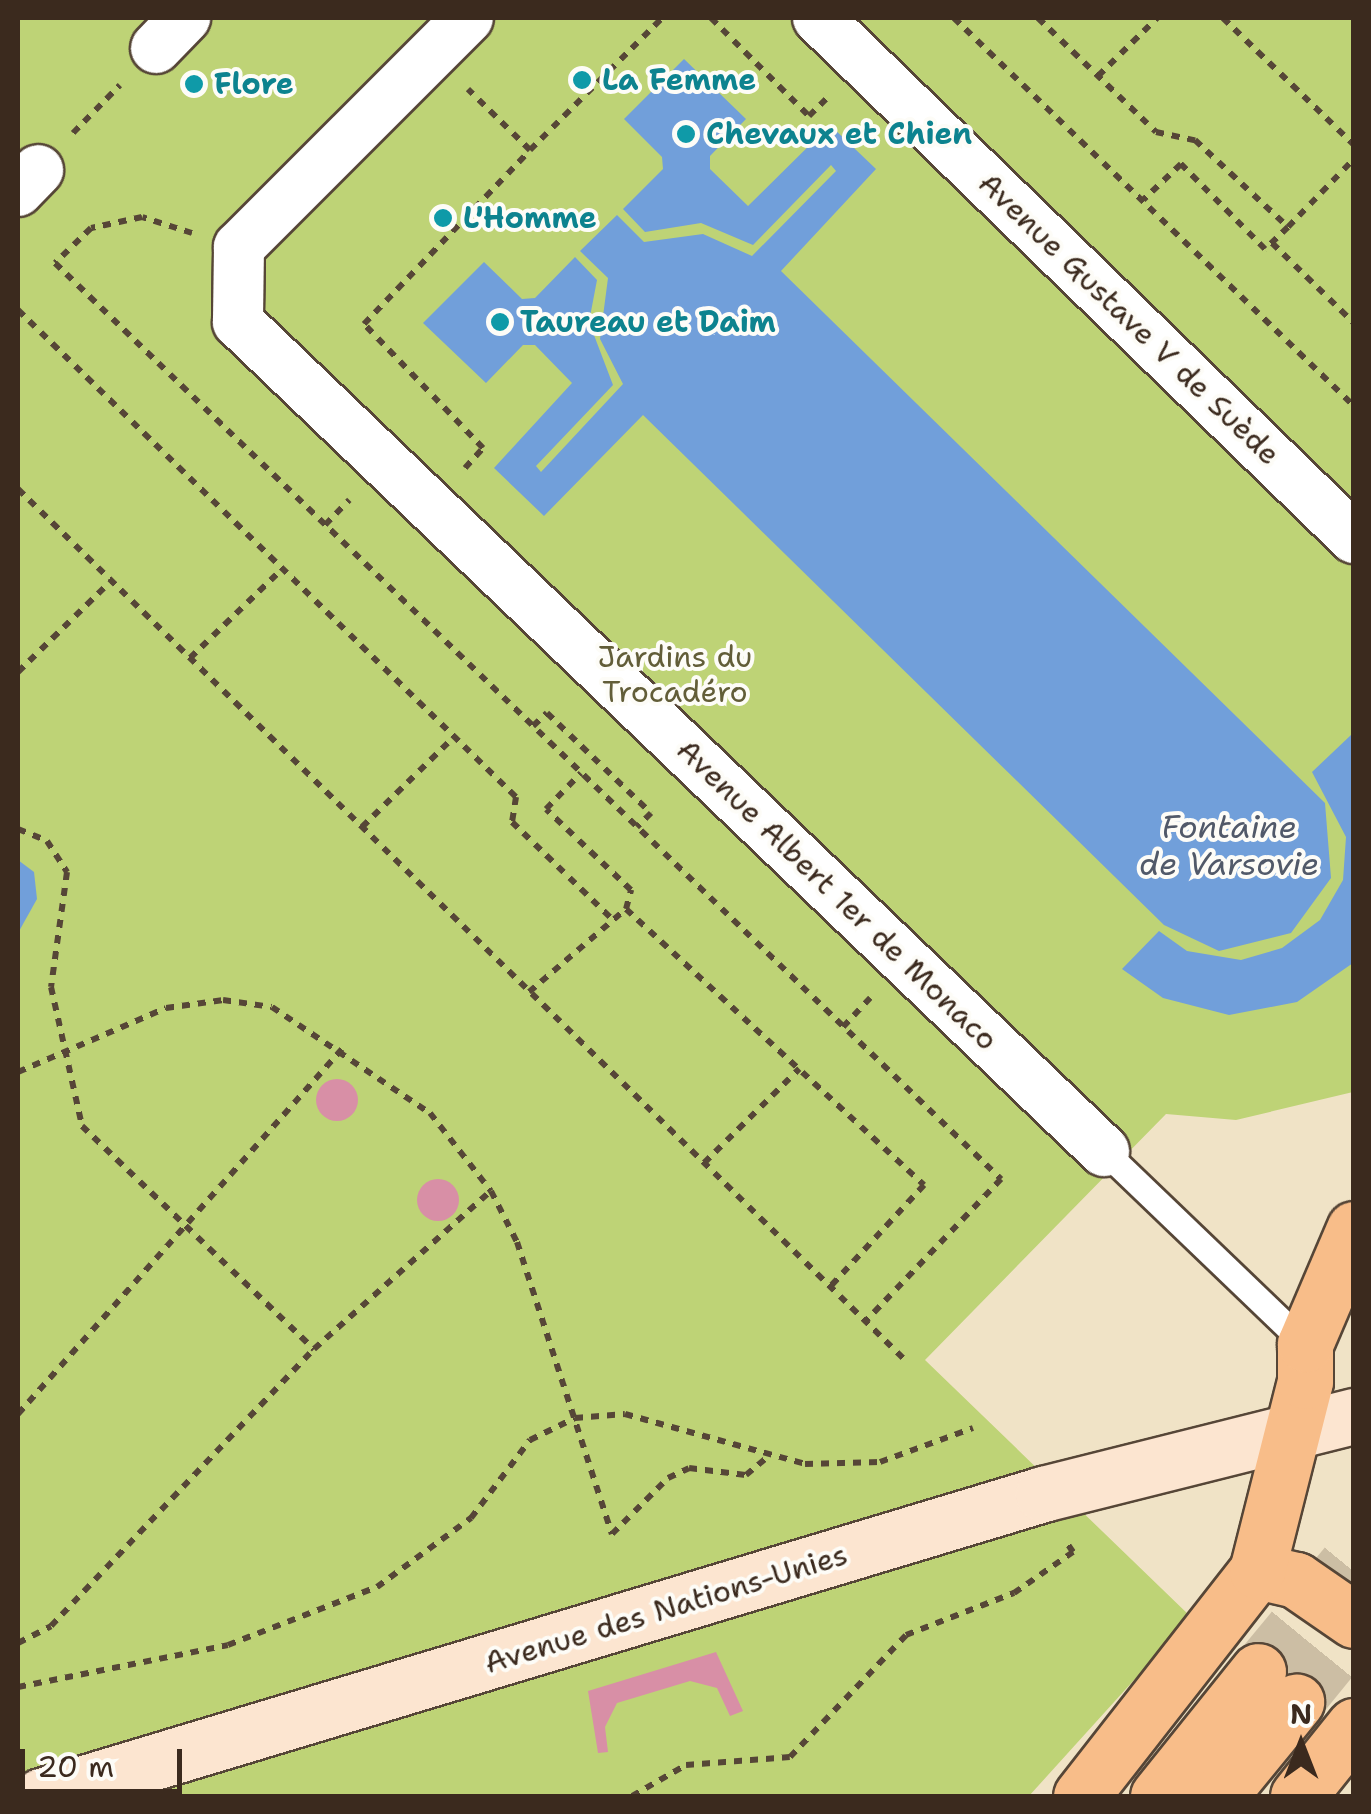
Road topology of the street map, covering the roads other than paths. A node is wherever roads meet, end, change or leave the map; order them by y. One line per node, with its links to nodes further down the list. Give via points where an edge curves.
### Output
1 (468, 18): 4 (street, Avenue Albert 1er de Monaco, via 239,248 238,322)
2 (818, 18): 3 (street, Avenue Gustave V de Suède)
3 (1354, 538)
4 (1104, 1152): 6 (lane, Avenue Albert 1er de Monaco)
5 (1354, 1229): 6 (main road)
6 (1304, 1344): 8 (main road)
7 (1354, 1416): 8 (street, Avenue des Nations-Unies)
8 (1293, 1429): 9 (main road); 12 (street, Avenue des Nations-Unies, via 1043,1494)
9 (1258, 1570): 10 (main road, via 1296,1580); 13 (main road)
10 (1354, 1620)
11 (1354, 1726): 16 (main road)
12 (42, 1796)
13 (1081, 1796)
14 (1158, 1796): 15 (main road, via 1277,1687)
15 (1219, 1796)
16 (1298, 1796)

